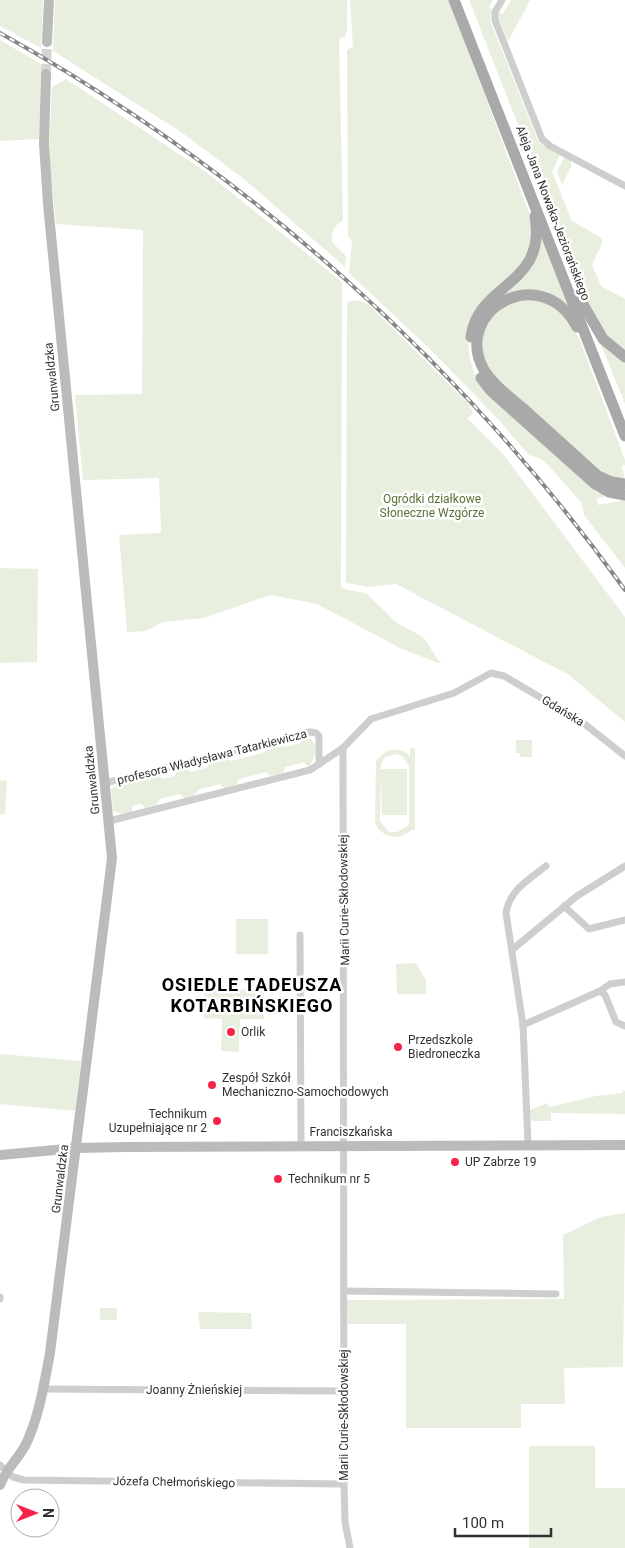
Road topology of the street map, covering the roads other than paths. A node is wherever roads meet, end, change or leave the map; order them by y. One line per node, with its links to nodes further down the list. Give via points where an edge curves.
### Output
1 (49, 0): 5 (street)
2 (454, 0): 8 (main road, Aleja Jana Nowaka-Jeziorańskiego)
3 (462, 0): 9 (main road, Aleja Jana Nowaka-Jeziorańskiego)
4 (502, 0): 7 (street, via 495,12 495,20 542,139)
5 (47, 42)
6 (46, 74): 19 (street, Grunwaldzka, via 44,144 47,196)
7 (625, 186)
8 (532, 198): 11 (main road, Aleja Jana Nowaka-Jeziorańskiego); 15 (main road, via 537,231 533,255 526,268 478,315 470,342 473,362 490,390 595,484 609,492)
9 (577, 294): 10 (main road, via 604,339); 12 (main road, Aleja Jana Nowaka-Jeziorańskiego)
10 (625, 357)
11 (602, 375): 13 (main road, Aleja Jana Nowaka-Jeziorańskiego); 14 (main road, via 571,315 556,302 542,296 526,294 502,302 488,315 480,331 480,360 495,384 598,476)
12 (625, 419)
13 (625, 436)
14 (625, 484)
15 (625, 495)
16 (342, 748): 17 (street, Gdańska, via 371,719 454,693 495,673 582,722); 18 (street); 32 (street, Marii Curie-Skłodowskiej)
17 (625, 756)
18 (319, 764): 19 (street, profesora Władysława Tatarkiewicza, via 319,736 310,732); 20 (street, via 297,773)
19 (105, 783): 20 (street, Grunwaldzka)
20 (109, 821): 35 (street, Grunwaldzka, via 111,874)
21 (546, 866): 26 (street, via 522,885 507,903 506,919)
22 (625, 866): 23 (street)
23 (564, 906): 24 (street, via 588,929); 26 (street)
24 (625, 920)
25 (300, 936): 31 (street)
26 (512, 949): 29 (street)
27 (625, 982): 28 (street, via 610,984)
28 (600, 991): 29 (street); 30 (street, via 616,1022)
29 (523, 1025): 33 (street)
30 (625, 1026)
31 (301, 1144): 32 (street, Franciszkańska); 35 (street, Franciszkańska)
32 (345, 1144): 33 (street, Franciszkańska); 37 (street, Marii Curie-Skłodowskiej)
33 (528, 1145): 34 (street, Franciszkańska)
34 (625, 1145)
35 (77, 1148): 36 (street, Franciszkańska); 39 (street, Grunwaldzka, via 58,1303)
36 (0, 1155)
37 (344, 1291): 38 (street); 40 (street, Marii Curie-Skłodowskiej)
38 (556, 1294)
39 (43, 1389): 40 (street, Joanny Żnieńskiej); 41 (street, Grunwaldzka, via 25,1445)
40 (345, 1391): 42 (street, Marii Curie-Skłodowskiej)
41 (3, 1469): 42 (street, Józefa Chełmońskiego, via 24,1480); 43 (street, Grunwaldzka)
42 (344, 1484): 44 (street, Marii Curie-Skłodowskiej)
43 (0, 1486)
44 (348, 1548)

